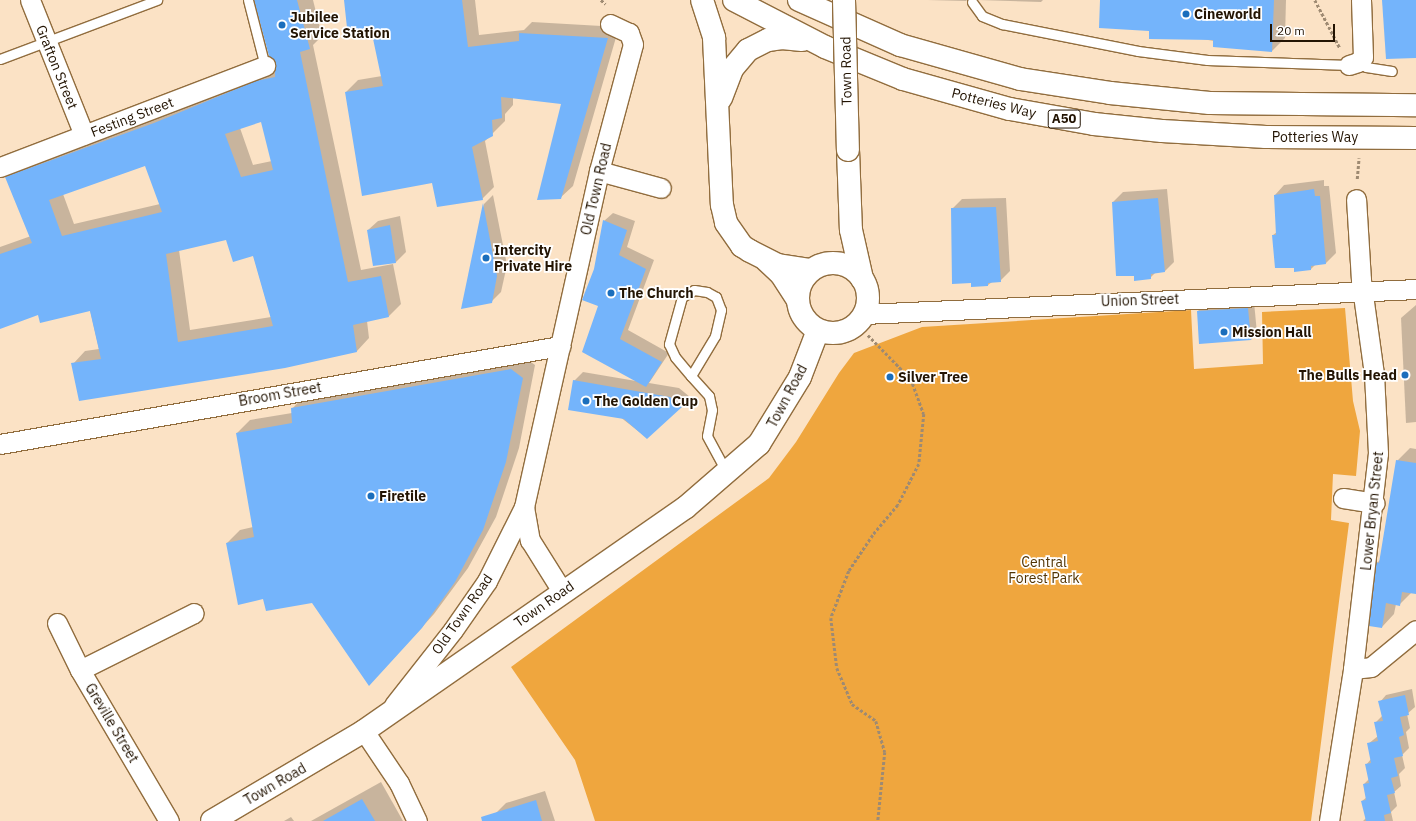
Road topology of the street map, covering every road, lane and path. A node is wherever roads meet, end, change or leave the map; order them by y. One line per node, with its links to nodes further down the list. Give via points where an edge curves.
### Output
1 (30, 0): 12 (street, Grafton Street)
2 (157, 0): 12 (lane)
3 (248, 0): 16 (lane)
4 (702, 0): 19 (main road, via 714,38)
5 (734, 0): 13 (main road, Potteries Way / A50)
6 (800, 0): 18 (main road, A50, via 900,45 1020,79 1110,93 1210,103)
7 (844, 0): 22 (main road, Town Road, bridge)
8 (1315, 0): 15 (path)
9 (1361, 0): 15 (street, via 1363,57)
10 (972, 2): 15 (lane, via 982,16 1002,24 1138,52 1207,60)
11 (610, 24): 24 (street, Old Town Road, via 629,33 633,44)
12 (48, 41): 14 (lane); 20 (street, Grafton Street)
13 (825, 47): 19 (main road, via 797,39 782,38 757,44 739,58 732,69); 21 (main road, Potteries Way / A50, via 903,79 953,94 1010,109 1094,124 1266,137)
14 (0, 59)
15 (1354, 64): 17 (lane)
16 (265, 66): 20 (street, Festing Street)
17 (1392, 71)
18 (1416, 105)
19 (718, 106): 27 (main road, via 723,214 730,231 742,246)
20 (84, 135): 23 (street, Festing Street)
21 (1416, 138)
22 (848, 158): 28 (main road, Town Road, via 842,229 837,246); 29 (main road, Town Road, via 852,243)
23 (0, 167)
24 (599, 171): 25 (street); 35 (street, Old Town Road)
25 (661, 188)
26 (1356, 200): 31 (street, Lower Bryan Street, via 1361,280)
27 (759, 255): 28 (main road, via 778,265); 32 (main road, via 781,274)
28 (817, 267): 29 (main road, via 845,265); 32 (main road, via 801,283)
29 (862, 279): 33 (main road, via 868,296)
30 (1416, 289): 31 (street, Union Street)
31 (1364, 291): 33 (street, Union Street); 40 (street, Lower Bryan Street, via 1378,430)
32 (797, 299): 34 (main road, via 806,320)
33 (860, 318): 34 (main road, via 838,333); 53 (path, via 910,379 924,414 919,464 898,505 872,535 849,571 831,618 837,668 852,704 876,721 885,752)
34 (818, 330): 38 (main road, Town Road, via 800,377 773,425 758,444)
35 (560, 346): 37 (street, Broom Street); 41 (street, Old Town Road)
36 (691, 376): 36 (lane, via 715,336 721,310 716,297 707,292 694,290 682,297 669,344 675,358); 38 (lane, via 709,396 712,410 707,436)
37 (0, 444)
38 (727, 473): 42 (main road, Town Road, via 685,508)
39 (1343, 498): 40 (street)
40 (1374, 503): 47 (street, Lower Bryan Street)
41 (524, 507): 42 (street, Old Town Road, via 530,540); 48 (street, Old Town Road, via 488,581)
42 (562, 591): 48 (main road, Town Road)
43 (194, 613): 46 (street)
44 (57, 624): 46 (street, Greville Street)
45 (1416, 630): 47 (street, via 1371,666)
46 (80, 670): 50 (street, Greville Street)
47 (1354, 670): 54 (street, Lower Bryan Street)
48 (388, 714): 49 (main road, Town Road)
49 (364, 731): 51 (main road, Town Road); 52 (street, via 399,783)
50 (169, 821)
51 (212, 821)
52 (417, 821)
53 (878, 821)
54 (1329, 821)

